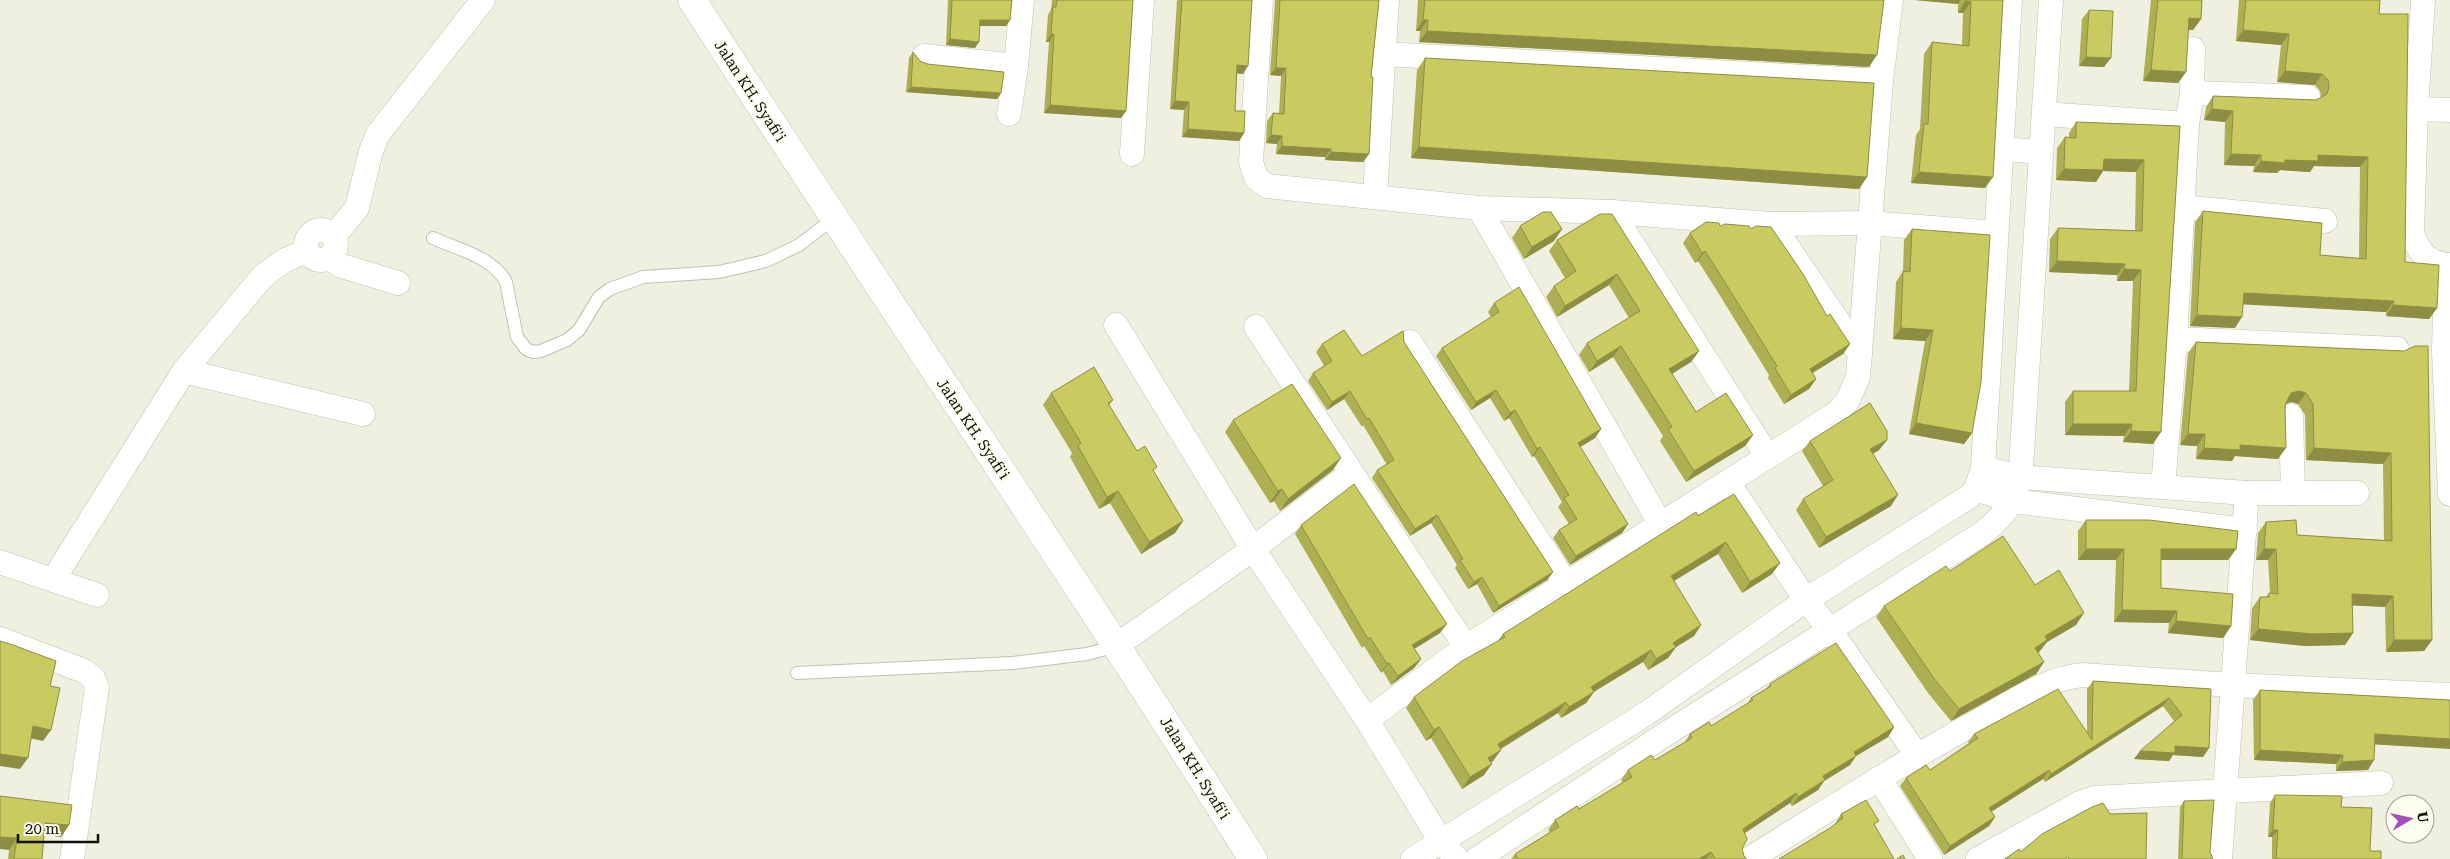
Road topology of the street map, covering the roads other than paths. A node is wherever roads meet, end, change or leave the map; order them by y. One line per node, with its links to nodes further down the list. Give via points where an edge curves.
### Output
1 (483, 0): 36 (street, via 378,134 357,208)
2 (692, 0): 30 (main road, Jalan KH. Syafi'i)
3 (1022, 0): 14 (street)
4 (1142, 0): 25 (street)
5 (1261, 0): 26 (street, via 1250,162 1256,178 1267,186)
6 (1387, 0): 12 (street)
7 (1890, 0): 15 (street)
8 (2010, 0): 23 (street)
9 (2051, 0): 21 (street)
10 (2423, 0): 18 (street)
11 (2193, 49): 16 (street)
12 (1383, 54): 15 (street); 26 (street)
13 (924, 56): 14 (street)
14 (1016, 66): 20 (street)
15 (1881, 81): 32 (street)
16 (2192, 93): 17 (street); 22 (street)
17 (2308, 97)
18 (2416, 109): 19 (street); 37 (street, via 2412,232 2423,256)
19 (2450, 110)
20 (1009, 114)
21 (2044, 114): 22 (street); 24 (street)
22 (2187, 124): 27 (street)
23 (2001, 149): 24 (street); 34 (street)
24 (2041, 152): 51 (street)
25 (1132, 154)
26 (1375, 196): 28 (street)
27 (2182, 207): 31 (street); 41 (street)
28 (1479, 208): 29 (street); 60 (street)
29 (1612, 212): 33 (street); 49 (street)
30 (833, 218): 35 (lane, via 799,245 766,261 719,272 643,277 610,289 599,297 583,325 567,340 533,352 526,349 517,337 502,274 491,264); 70 (main road, Jalan KH. Syafi'i)
31 (2325, 221)
32 (1869, 223): 33 (street); 34 (street); 44 (street)
33 (1772, 224): 44 (street)
34 (1996, 233): 52 (street)
35 (433, 238)
36 (322, 249): 38 (street, via 342,266); 45 (street, via 285,260 263,276)
37 (2448, 265): 46 (street)
38 (398, 283)
39 (1116, 325): 62 (street)
40 (1256, 327): 50 (street)
41 (2175, 338): 43 (street); 54 (street)
42 (1410, 342): 65 (street)
43 (2397, 349)
44 (1860, 354): 49 (street, via 1853,390 1837,413)
45 (184, 371): 47 (street); 64 (street)
46 (2447, 395): 58 (street)
47 (363, 414)
48 (2291, 416): 56 (street)
49 (1768, 457): 53 (street)
50 (1351, 473): 62 (street); 71 (street)
51 (2019, 477): 52 (street); 54 (street); 59 (street)
52 (1979, 478): 59 (street); 67 (street, via 1958,504)
53 (1728, 482): 60 (street); 67 (street)
54 (2163, 487): 55 (street)
55 (2247, 493): 56 (street); 61 (street)
56 (2293, 493): 57 (street)
57 (2357, 493)
58 (2450, 494)
59 (2013, 501): 61 (street); 68 (street, via 1984,533)
60 (1661, 525): 65 (street)
61 (2245, 530): 73 (street)
62 (1253, 549): 70 (street); 76 (street)
63 (0, 562): 64 (street)
64 (53, 580): 66 (street)
65 (1565, 582): 71 (street)
66 (97, 594)
67 (1806, 600): 68 (street); 75 (street)
68 (1830, 630): 77 (street); 78 (street)
69 (0, 639): 84 (street, via 84,671 97,687)
70 (1116, 646): 72 (lane, via 1086,654 1013,663); 85 (main road, Jalan KH. Syafi'i)
71 (1466, 647): 76 (street)
72 (797, 673)
73 (2232, 685): 74 (street); 78 (street, via 2070,676 2043,685); 81 (street)
74 (2450, 694)
75 (1647, 713): 77 (street); 82 (street)
76 (1367, 720): 82 (street)
77 (1661, 737): 88 (street)
78 (1917, 755): 79 (street)
79 (1879, 778): 83 (street); 90 (street)
80 (2381, 783): 81 (street)
81 (2226, 791): 91 (street, via 2094,798); 92 (street)
82 (1440, 840): 86 (street); 87 (street)
83 (1777, 852): 89 (street)
84 (72, 859)
85 (1253, 859)
86 (1413, 859)
87 (1457, 859)
88 (1477, 859)
89 (1749, 859)
90 (1930, 859)
91 (1978, 859)
92 (2220, 859)

